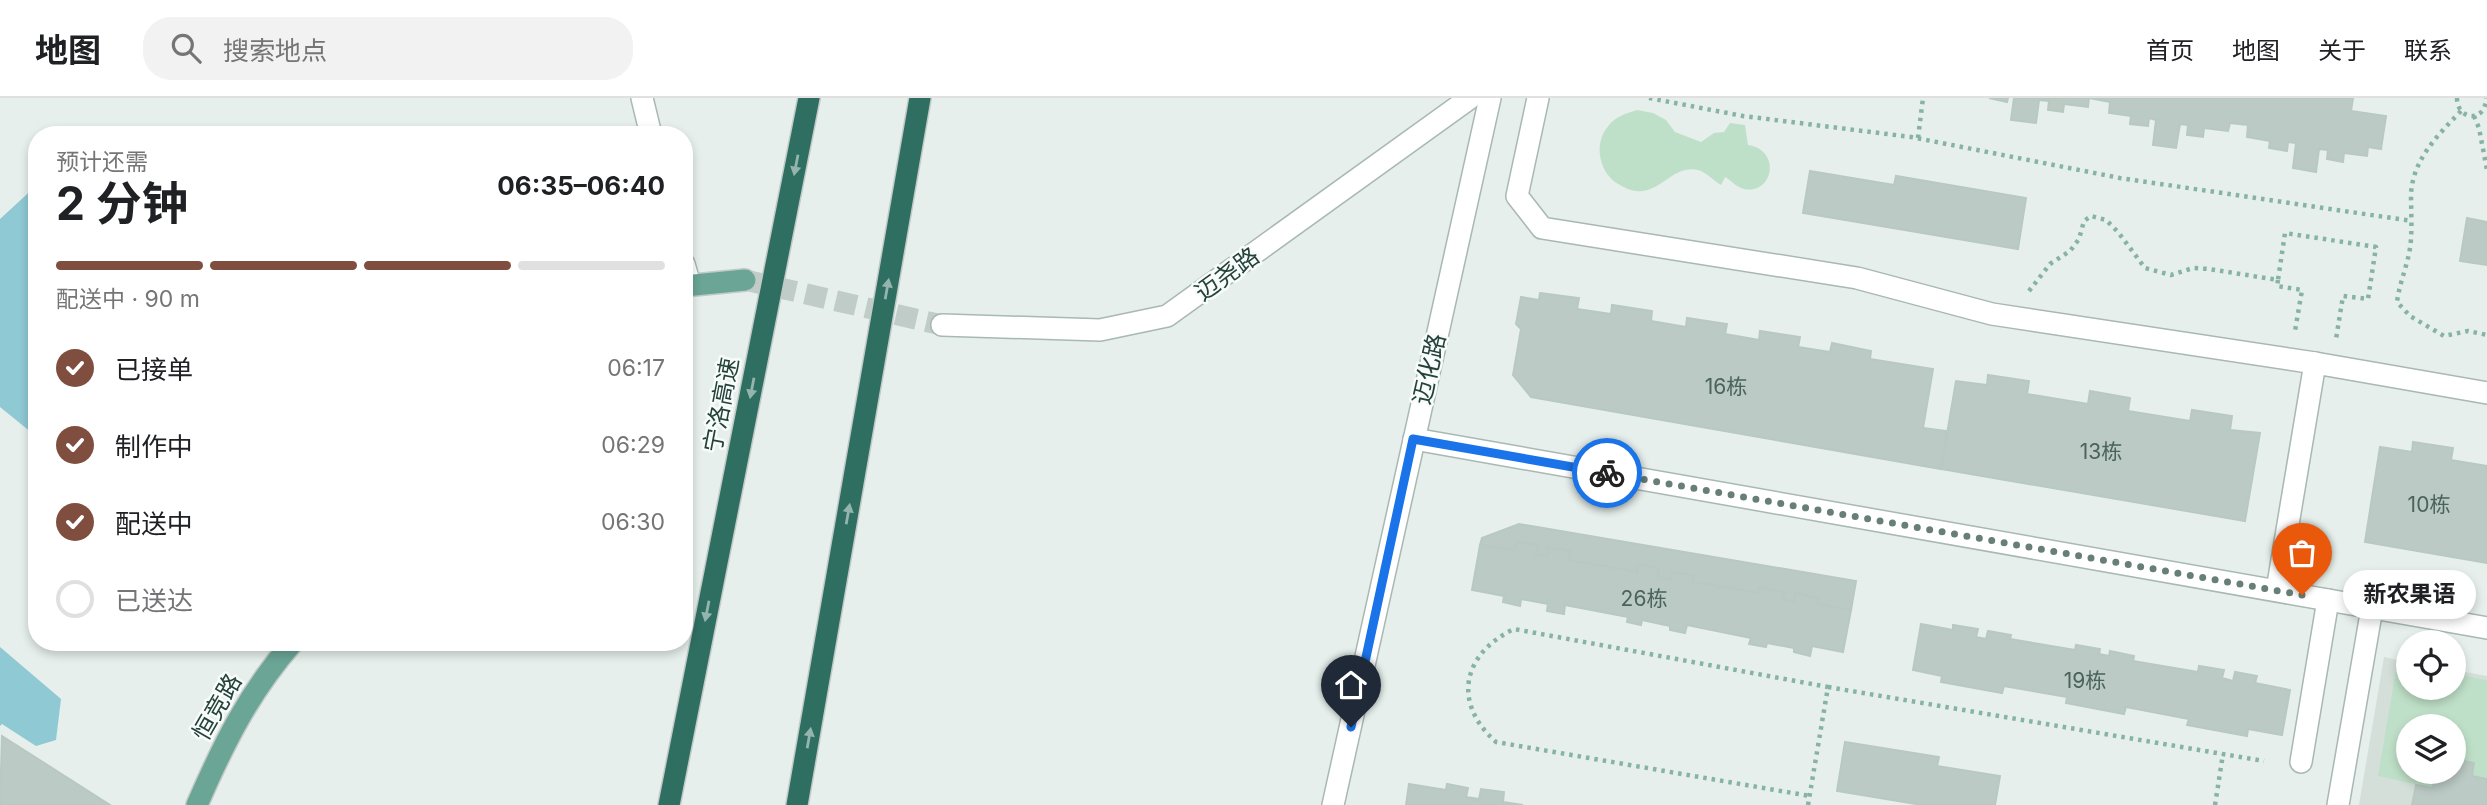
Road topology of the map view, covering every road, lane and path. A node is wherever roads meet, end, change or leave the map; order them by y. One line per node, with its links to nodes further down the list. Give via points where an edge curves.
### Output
1 (642, 98): 13 (street)
2 (809, 98): 38 (highway, 宁洛高速, one-way to 38)
3 (920, 98): 39 (highway, one-way to 3)
4 (1470, 98): 21 (street, 迈尧路, via 1167,316 1100,330)
5 (1490, 98): 26 (street, 迈化路)
6 (1538, 98): 20 (street, via 1517,197 1542,228 1857,278)
7 (1649, 98): 14 (path, via 1743,116)
8 (1923, 98): 14 (path)
9 (2457, 98): 11 (path)
10 (2486, 98): 12 (path, via 2486,107)
11 (2461, 111): 12 (path); 16 (path, via 2437,135 2418,164 2411,193)
12 (2474, 116): 15 (path)
13 (649, 126)
14 (1918, 138): 16 (path, via 2120,178)
15 (2487, 170)
16 (2412, 221): 22 (path, via 2408,262 2397,302 2410,316 2444,336 2468,331)
17 (745, 280): 19 (main road)
18 (2278, 280): 20 (path, via 2209,269 2171,275 2145,268 2106,220 2091,216 2084,220 2070,251 2050,264 2027,294); 23 (path, via 2277,286 2302,290); 24 (path, via 2285,233 2376,247 2368,299 2343,296)
19 (693, 285)
20 (2023, 318): 23 (street)
21 (942, 326)
22 (2487, 335)
23 (2291, 360): 24 (street)
24 (2323, 365): 25 (street); 27 (street)
25 (2487, 393)
26 (1413, 439): 27 (street); 40 (street, 迈化路)
27 (2277, 590): 28 (street)
28 (2328, 600): 29 (street); 35 (street)
29 (2372, 608): 30 (street); 43 (street)
30 (2487, 628)
31 (285, 651): 37 (main road, 恒竞路, via 227,737)
32 (1828, 687): 33 (path); 36 (path); 36 (path, via 1514,629 1482,650 1468,685 1475,717 1496,742)
33 (2223, 754): 34 (path); 42 (path)
34 (2264, 761)
35 (2301, 762)
36 (1810, 796): 41 (path)
37 (197, 805)
38 (669, 805)
39 (797, 805)
40 (1334, 805)
41 (1808, 805)
42 (2215, 805)
43 (2338, 805)

